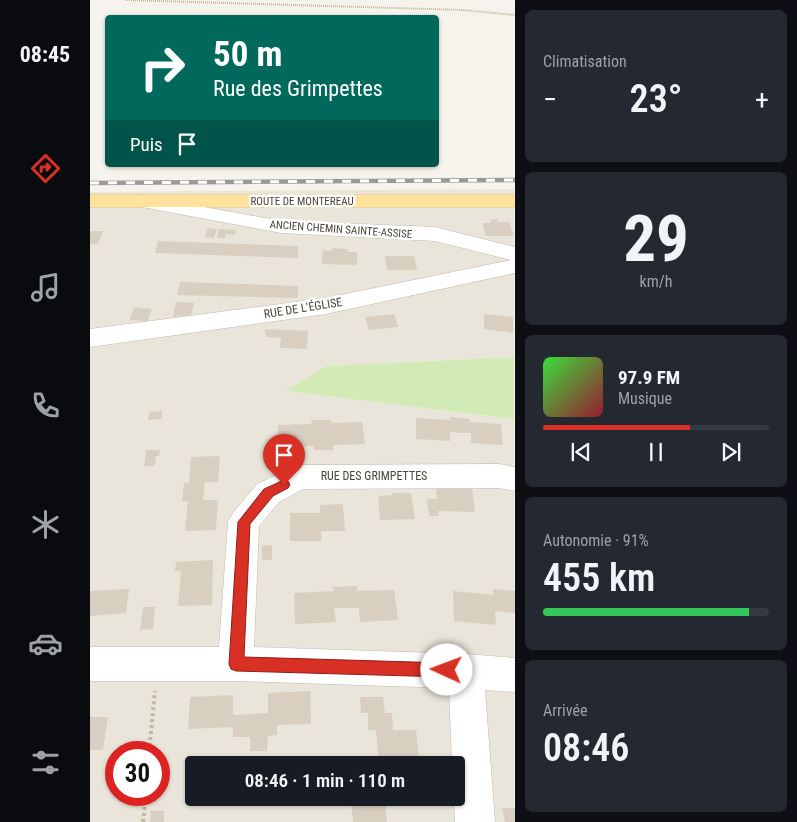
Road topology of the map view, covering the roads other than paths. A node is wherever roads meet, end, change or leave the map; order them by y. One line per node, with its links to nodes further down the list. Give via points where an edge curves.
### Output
1 (90, 201): 2 (main road, ROUTE DE MONTEREAU)
2 (138, 201): 3 (main road, ROUTE DE MONTEREAU); 4 (street, ANCIEN CHEMIN SAINTE-ASSISE, via 280,226 435,234)
3 (514, 201)
4 (514, 254)
5 (514, 266): 6 (street, RUE DE L'ÉGLISE, via 326,306)
6 (90, 338)
7 (514, 479): 9 (street, RUE DES GRIMPETTES, via 499,476 299,477 268,493 244,522)
8 (90, 664): 9 (street)
9 (236, 664): 10 (street)
10 (466, 671): 11 (street); 12 (street)
11 (514, 675)
12 (474, 822)

